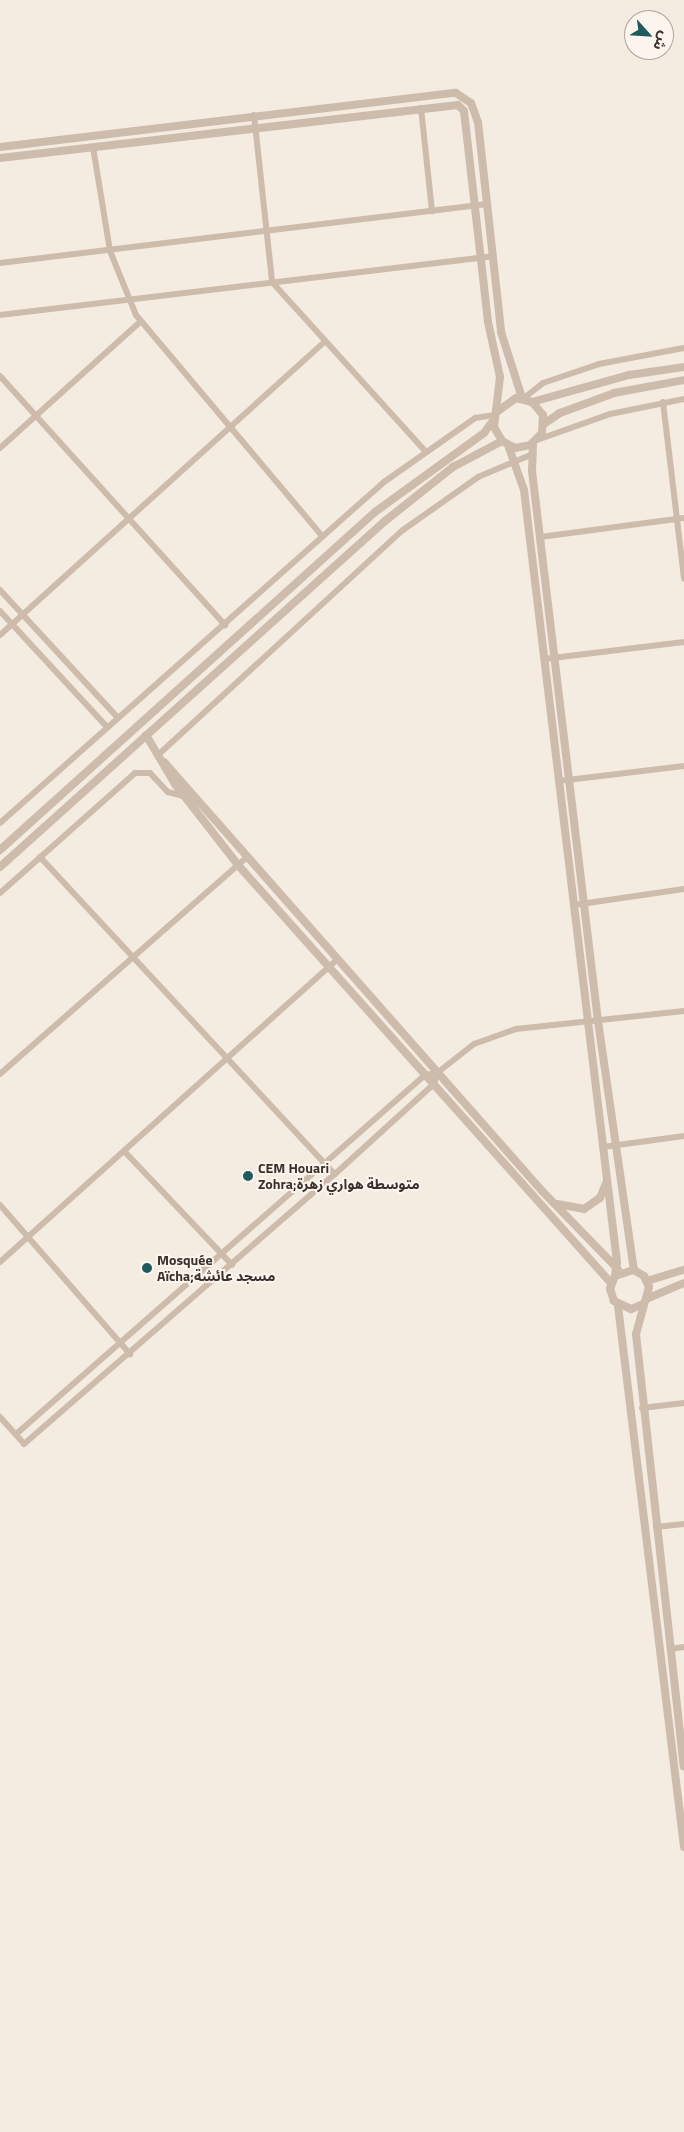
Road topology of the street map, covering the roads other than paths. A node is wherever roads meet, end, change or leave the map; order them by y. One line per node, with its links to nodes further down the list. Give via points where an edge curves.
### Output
1 (421, 108): 3 (street); 8 (street, via 458,105 464,111); 9 (street)
2 (254, 115): 3 (street); 4 (street); 7 (street, via 456,92 475,110)
3 (255, 129): 5 (street); 10 (street)
4 (0, 146)
5 (93, 147): 6 (street); 11 (street)
6 (0, 158)
7 (488, 204): 8 (street); 12 (street)
8 (474, 206): 9 (street); 13 (street)
9 (432, 211): 10 (street)
10 (266, 231): 11 (street); 15 (street)
11 (110, 251): 14 (street); 16 (street)
12 (493, 256): 13 (street); 24 (street, via 501,332)
13 (480, 257): 15 (street); 29 (street, via 500,377)
14 (0, 264)
15 (272, 282): 16 (street); 19 (street)
16 (128, 299): 17 (street); 18 (street)
17 (0, 315)
18 (140, 322): 28 (street); 31 (street)
19 (325, 340): 31 (street); 35 (street)
20 (684, 348): 24 (street, via 599,364 543,383)
21 (684, 367): 26 (street, via 629,375)
22 (0, 376): 28 (street)
23 (684, 380): 30 (street, via 614,393 560,413)
24 (523, 398): 26 (street); 29 (street, via 508,400)
25 (684, 399): 27 (street)
26 (532, 402): 30 (street)
27 (663, 402): 32 (street, via 610,414); 40 (street)
28 (35, 415): 34 (street); 39 (street)
29 (495, 415): 33 (street); 35 (street, via 475,418); 62 (street, via 484,433 375,512)
30 (544, 424): 32 (street)
31 (228, 426): 39 (street); 41 (street)
32 (535, 442): 33 (street, via 523,448); 36 (street)
33 (505, 443): 37 (street); 55 (street, via 453,467 385,521)
34 (0, 448)
35 (425, 451): 41 (street)
36 (533, 454): 37 (street); 42 (street)
37 (515, 460): 52 (street, via 524,490); 56 (street, via 463,486 403,530)
38 (684, 518): 40 (street)
39 (129, 519): 46 (street); 48 (street)
40 (676, 519): 42 (street); 43 (street)
41 (322, 536): 48 (street)
42 (540, 537): 51 (street)
43 (684, 579)
44 (0, 590): 46 (street)
45 (0, 611): 47 (street)
46 (22, 614): 47 (street); 53 (street)
47 (12, 624): 49 (street); 54 (street)
48 (225, 625): 53 (street)
49 (0, 635)
50 (684, 642): 51 (street)
51 (555, 658): 52 (street); 58 (street)
52 (544, 659): 59 (street)
53 (118, 718): 54 (street)
54 (107, 727): 61 (street)
55 (146, 736): 56 (street); 66 (street)
56 (158, 755): 60 (street); 64 (street)
57 (684, 766): 58 (street)
58 (569, 779): 59 (street); 69 (street)
59 (559, 781): 70 (street)
60 (183, 796): 63 (street, via 168,792 150,773 134,773); 65 (street)
61 (0, 823)
62 (0, 850)
63 (40, 857): 68 (street); 71 (street)
64 (246, 858): 65 (street); 72 (street)
65 (238, 865): 71 (street); 73 (street)
66 (0, 867)
67 (684, 889): 69 (street)
68 (0, 893)
69 (584, 902): 70 (street); 75 (street)
70 (574, 905): 76 (street)
71 (134, 957): 77 (street); 79 (street)
72 (336, 960): 73 (street); 78 (street)
73 (329, 967): 77 (street); 80 (street)
74 (684, 1012): 75 (street)
75 (598, 1022): 76 (street); 83 (street)
76 (588, 1023): 78 (street, via 493,1035 452,1056); 84 (street)
77 (228, 1059): 85 (street); 86 (street)
78 (436, 1073): 80 (street); 81 (street); 89 (street)
79 (0, 1074)
80 (425, 1075): 81 (street); 86 (street)
81 (434, 1084): 87 (street); 97 (street)
82 (684, 1136): 83 (street)
83 (614, 1146): 84 (street); 95 (street)
84 (603, 1147): 88 (street)
85 (124, 1150): 91 (street); 92 (street)
86 (324, 1162): 87 (street); 92 (street)
87 (335, 1174): 94 (street)
88 (606, 1176): 89 (street, via 600,1198 584,1209 564,1207); 97 (street)
89 (543, 1192): 97 (street)
90 (0, 1205): 91 (street)
91 (28, 1236): 93 (street); 102 (street)
92 (221, 1256): 94 (street); 102 (street)
93 (0, 1262)
94 (232, 1266): 103 (street)
95 (634, 1270): 97 (street); 98 (street)
96 (684, 1270): 98 (street)
97 (616, 1275): 101 (street, via 611,1296)
98 (648, 1281): 100 (street)
99 (684, 1283): 100 (street)
100 (645, 1302): 101 (street, via 631,1309); 105 (street, via 636,1323)
101 (618, 1306): 113 (street)
102 (121, 1346): 103 (street); 107 (street)
103 (130, 1354): 107 (street, via 24,1444)
104 (684, 1402): 105 (street)
105 (642, 1408): 109 (street)
106 (0, 1416): 107 (street)
107 (16, 1434)
108 (684, 1524): 109 (street)
109 (656, 1527): 111 (street)
110 (684, 1647): 111 (street)
111 (670, 1649): 112 (street)
112 (684, 1768): 113 (street)
113 (675, 1771): 114 (street)
114 (684, 1847)

